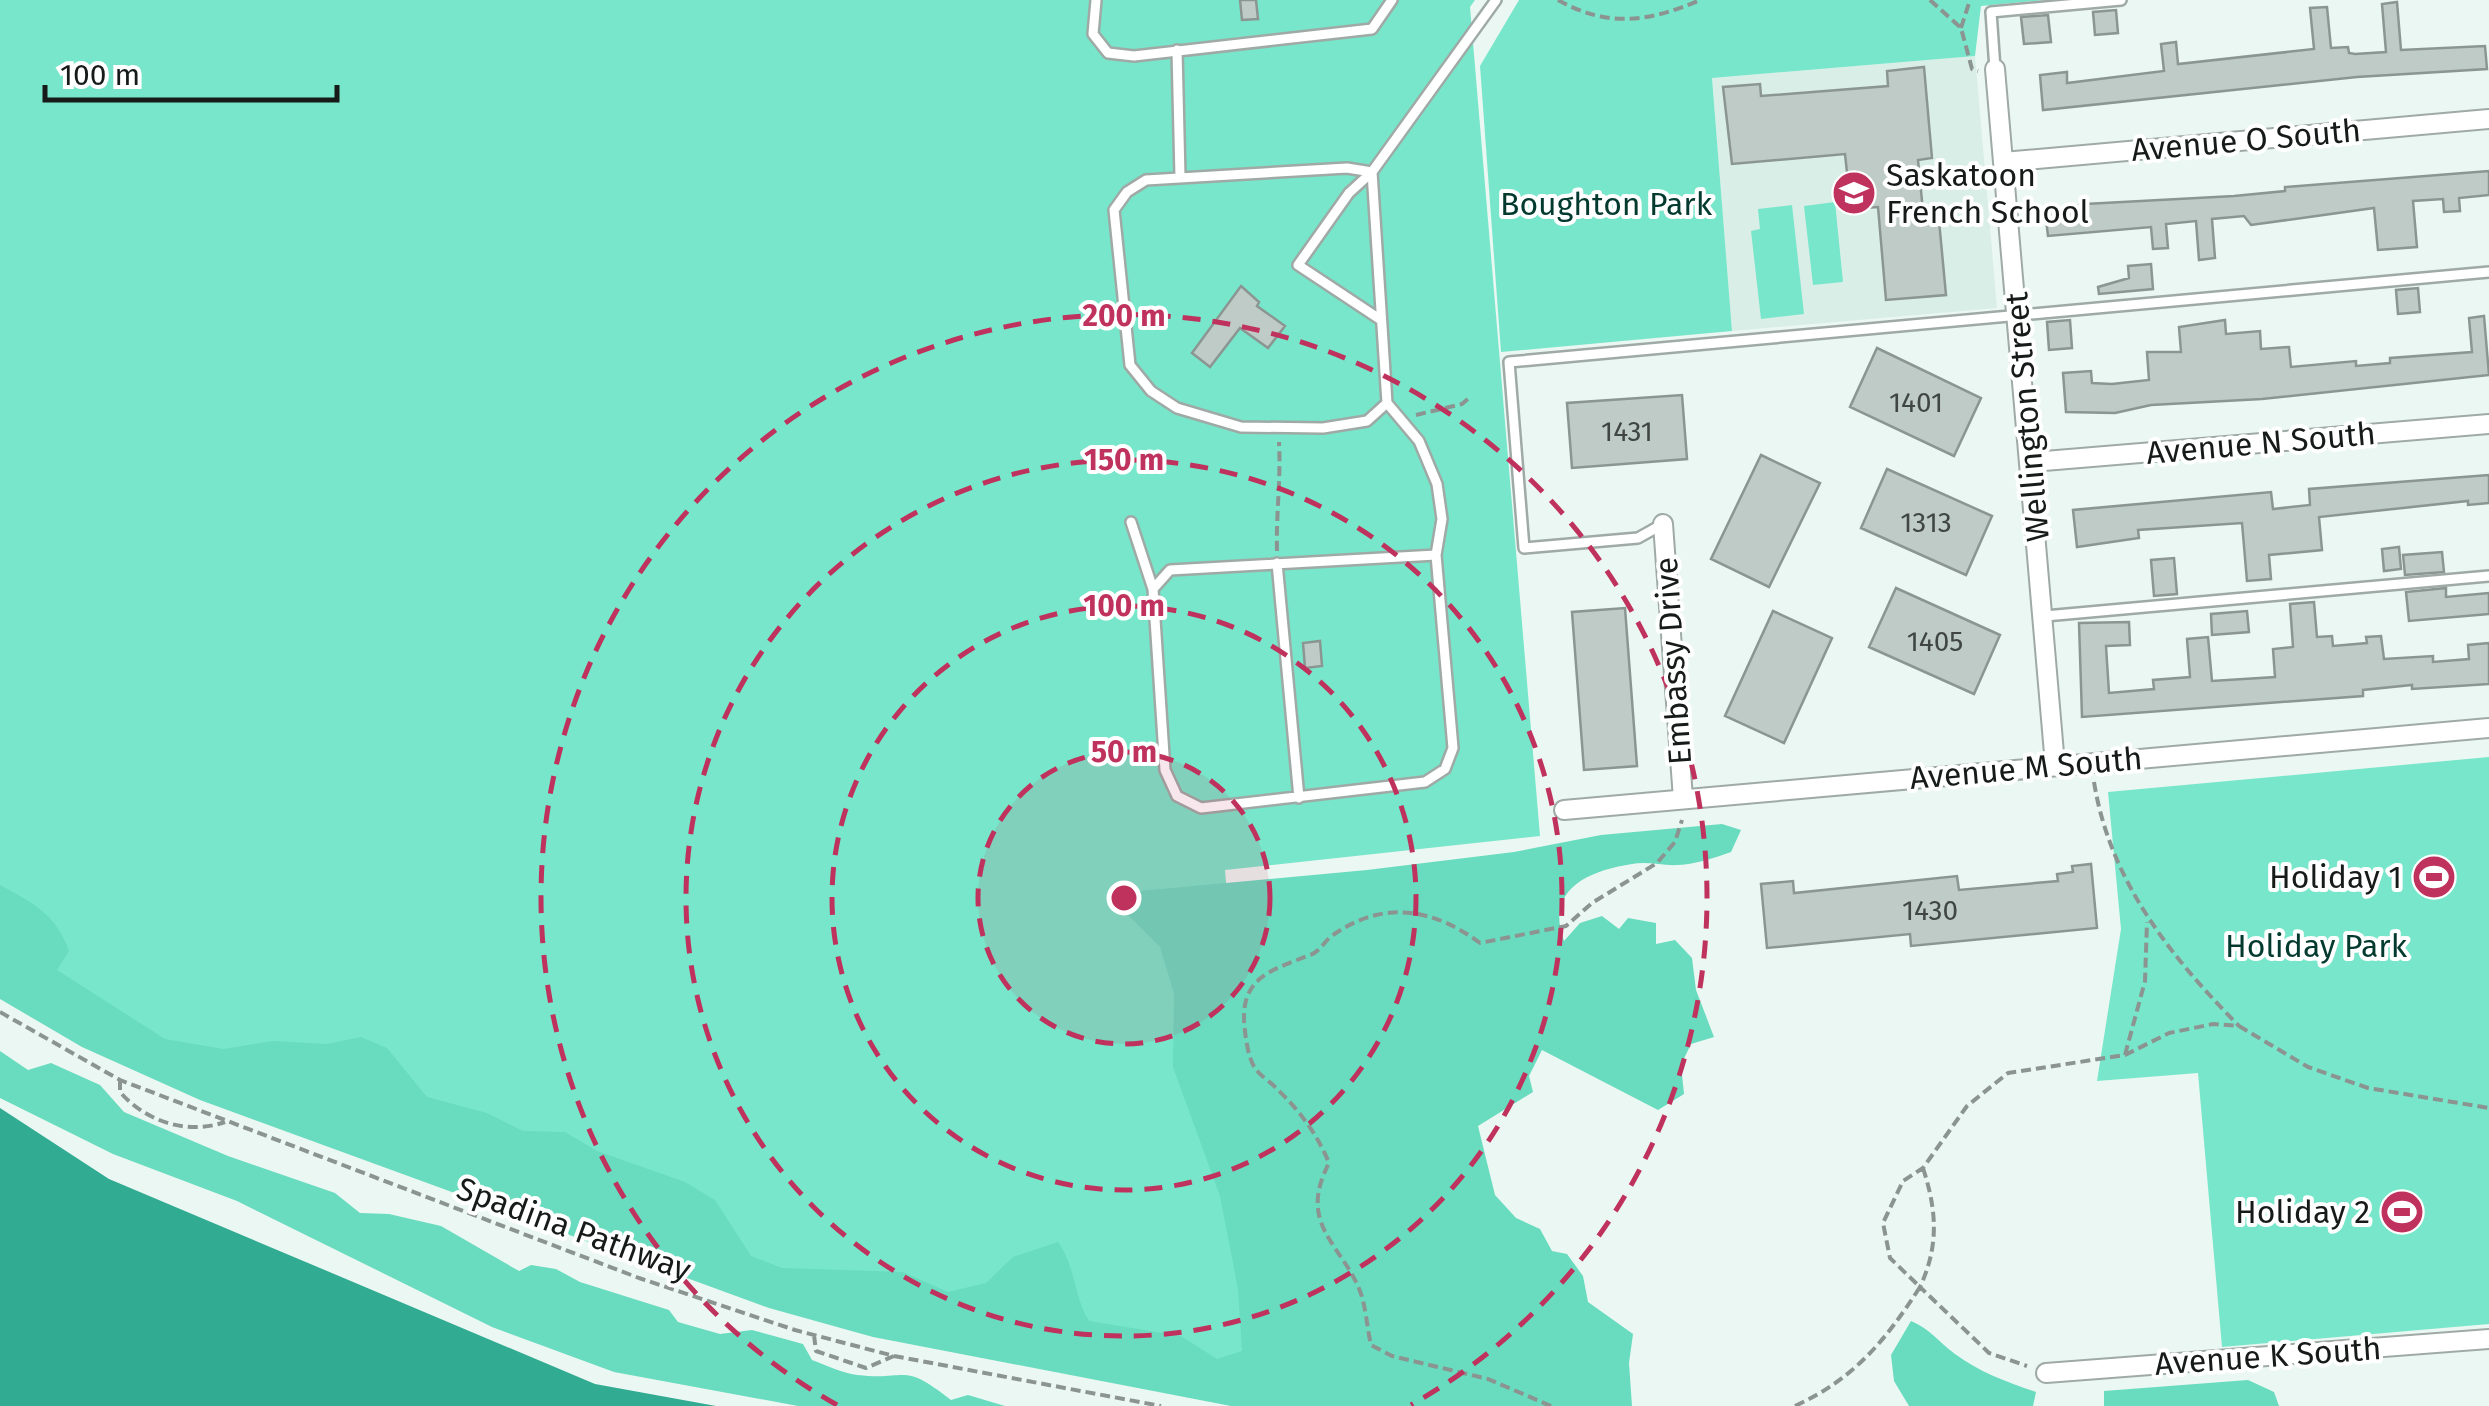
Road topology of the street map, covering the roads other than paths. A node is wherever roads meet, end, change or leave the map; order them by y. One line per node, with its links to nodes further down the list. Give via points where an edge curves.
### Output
1 (1096, 0): 5 (lane, via 1092,34 1108,53)
2 (1392, 0): 5 (lane, via 1372,29)
3 (1496, 0): 9 (lane)
4 (2121, 0): 6 (lane, via 1992,12)
5 (1178, 50): 10 (lane)
6 (1996, 74): 8 (street, Wellington Street)
7 (2489, 119): 8 (street, Avenue O South)
8 (2003, 162): 12 (street, Wellington Street)
9 (1372, 172): 10 (lane); 13 (lane); 13 (lane, via 1298,265)
10 (1180, 177): 14 (lane, via 1146,180 1114,210 1130,366 1151,392 1177,408 1241,427 1367,421)
11 (2489, 272): 12 (lane)
12 (2018, 316): 16 (street, Wellington Street); 18 (lane, via 1509,362 1524,548 1638,538)
13 (1380, 320): 14 (lane)
14 (1387, 403): 19 (lane, via 1419,441 1437,484 1442,519)
15 (2489, 424): 16 (street, Avenue N South)
16 (2032, 462): 23 (street, Wellington Street)
17 (1131, 522): 22 (lane)
18 (1663, 524): 27 (street, Embassy Drive)
19 (1436, 555): 20 (lane); 26 (lane, via 1453,748 1445,769 1425,782)
20 (1277, 563): 22 (lane, via 1170,570); 26 (lane)
21 (2489, 576): 23 (lane)
22 (1153, 589): 26 (lane, via 1165,770 1178,796 1201,808)
23 (2045, 616): 25 (street, Wellington Street)
24 (2489, 728): 25 (street, Avenue M South)
25 (2056, 766): 27 (street, Avenue M South)
26 (1299, 798)
27 (1683, 798): 28 (street, Avenue M South)
28 (1564, 810)
29 (2489, 1339): 30 (street, Avenue K South)
30 (2046, 1373)

